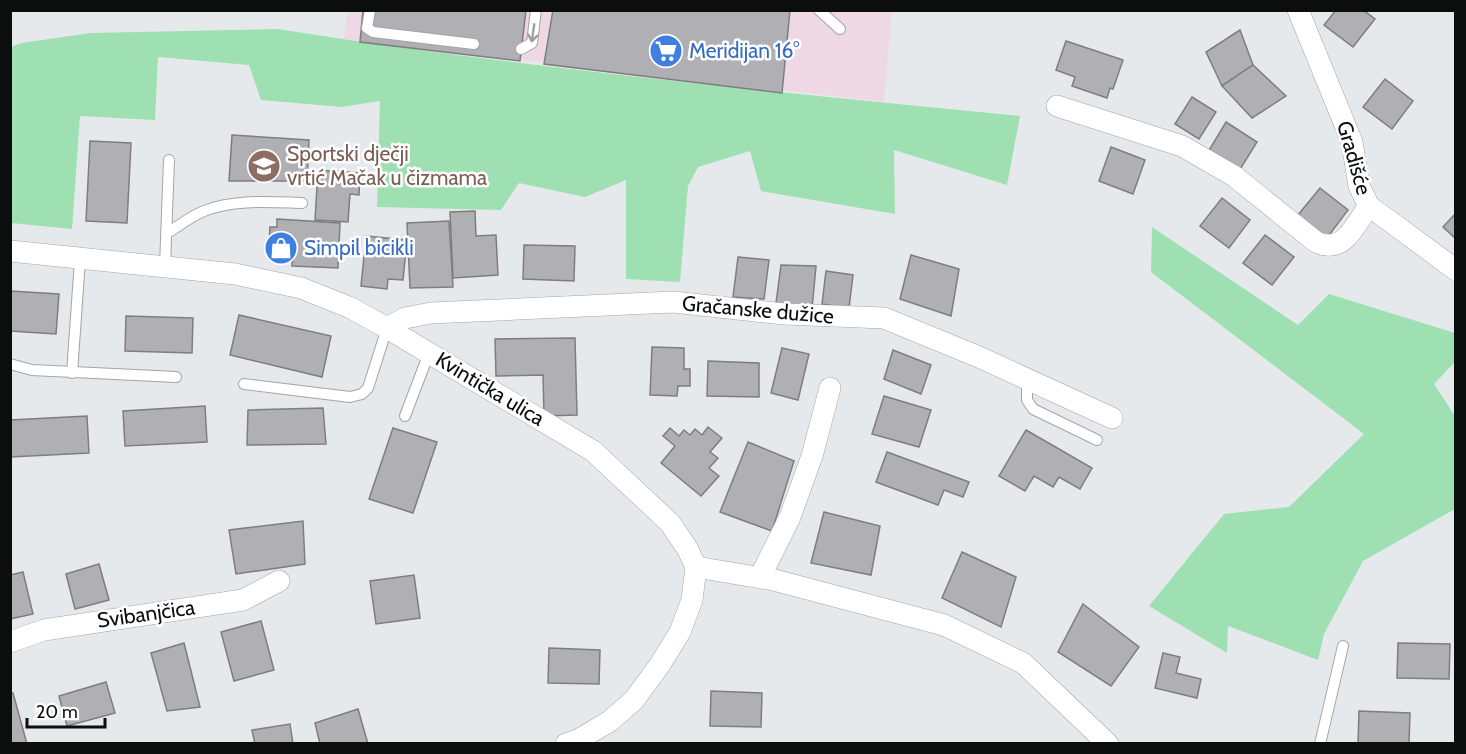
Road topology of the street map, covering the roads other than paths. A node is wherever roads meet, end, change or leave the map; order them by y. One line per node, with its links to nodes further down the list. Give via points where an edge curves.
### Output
1 (370, 10): 6 (lane, via 367,28 373,32)
2 (536, 10): 7 (lane, one-way to 7, via 532,44)
3 (819, 10): 5 (lane)
4 (1298, 10): 11 (street, Gradišće, via 1352,141 1359,186)
5 (840, 29)
6 (474, 44)
7 (521, 49)
8 (1057, 106): 11 (street, via 1182,146 1234,176 1328,248 1339,245)
9 (170, 160): 12 (lane)
10 (302, 203): 12 (lane, via 226,205 203,212)
11 (1369, 206): 16 (street, Gradišće)
12 (167, 232): 15 (lane)
13 (10, 251): 14 (street, Kvintička ulica)
14 (80, 260): 15 (street, Kvintička ulica); 20 (lane)
15 (165, 266): 17 (street, Kvintička ulica, via 235,274 302,288)
16 (1455, 270)
17 (387, 328): 18 (street, Kvintička ulica); 22 (street, Gračanske dužice, via 405,318 431,313 673,302 784,314 884,318); 23 (lane, via 368,388 362,394 350,397)
18 (429, 353): 25 (lane); 28 (street, Kvintička ulica, via 593,451 670,523)
19 (10, 364): 20 (lane)
20 (72, 373): 21 (lane)
21 (176, 377)
22 (1028, 378): 26 (street, Gračanske dužice); 27 (lane, via 1027,400 1034,409)
23 (244, 384)
24 (831, 388): 29 (street, via 790,517)
25 (405, 416)
26 (1112, 418)
27 (1097, 440)
28 (696, 567): 29 (street); 33 (street, via 692,600 680,632 659,666 634,700 610,721)
29 (760, 577): 34 (street, via 944,625 1023,663)
30 (279, 581): 31 (street, Svibanjčica, via 243,600 44,630)
31 (10, 642)
32 (1343, 646): 35 (lane)
33 (566, 744)
34 (1108, 744)
35 (1320, 744)

